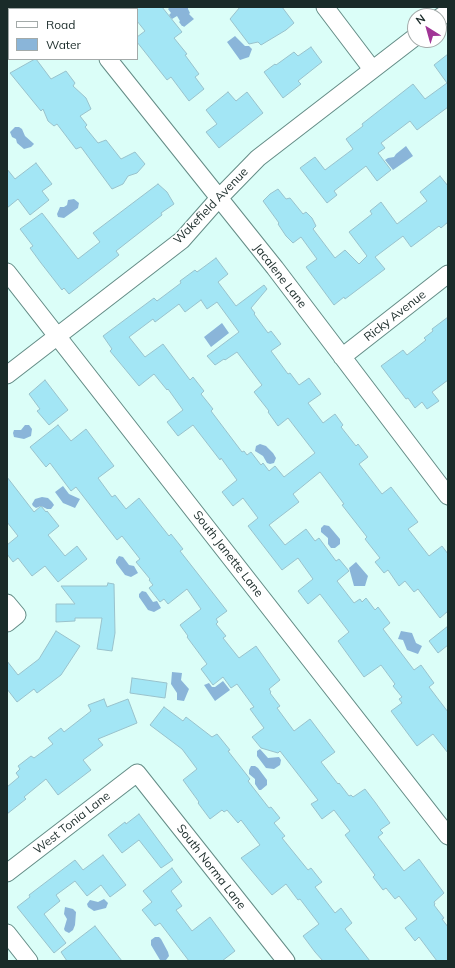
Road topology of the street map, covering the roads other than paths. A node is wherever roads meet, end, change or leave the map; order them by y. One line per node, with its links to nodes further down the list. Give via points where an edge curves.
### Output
1 (324, 7): 4 (street)
2 (407, 42): 4 (street, Wakefield Avenue)
3 (109, 60): 5 (street, Jacalene Lane)
4 (372, 69): 5 (street, Wakefield Avenue, via 258,158)
5 (219, 198): 8 (street, Wakefield Avenue, via 182,240); 9 (street, Jacalene Lane)
6 (7, 272): 8 (street, South Janette Lane)
7 (448, 274): 9 (street, Ricky Avenue)
8 (57, 336): 10 (street, Wakefield Avenue); 13 (street, South Janette Lane)
9 (342, 357): 11 (street, Jacalene Lane)
10 (7, 375)
11 (448, 496)
12 (137, 773): 14 (street, West Tonia Lane); 17 (street, South Norma Lane)
13 (448, 836)
14 (7, 873)
15 (7, 932): 16 (street)
16 (29, 961)
17 (286, 961)

